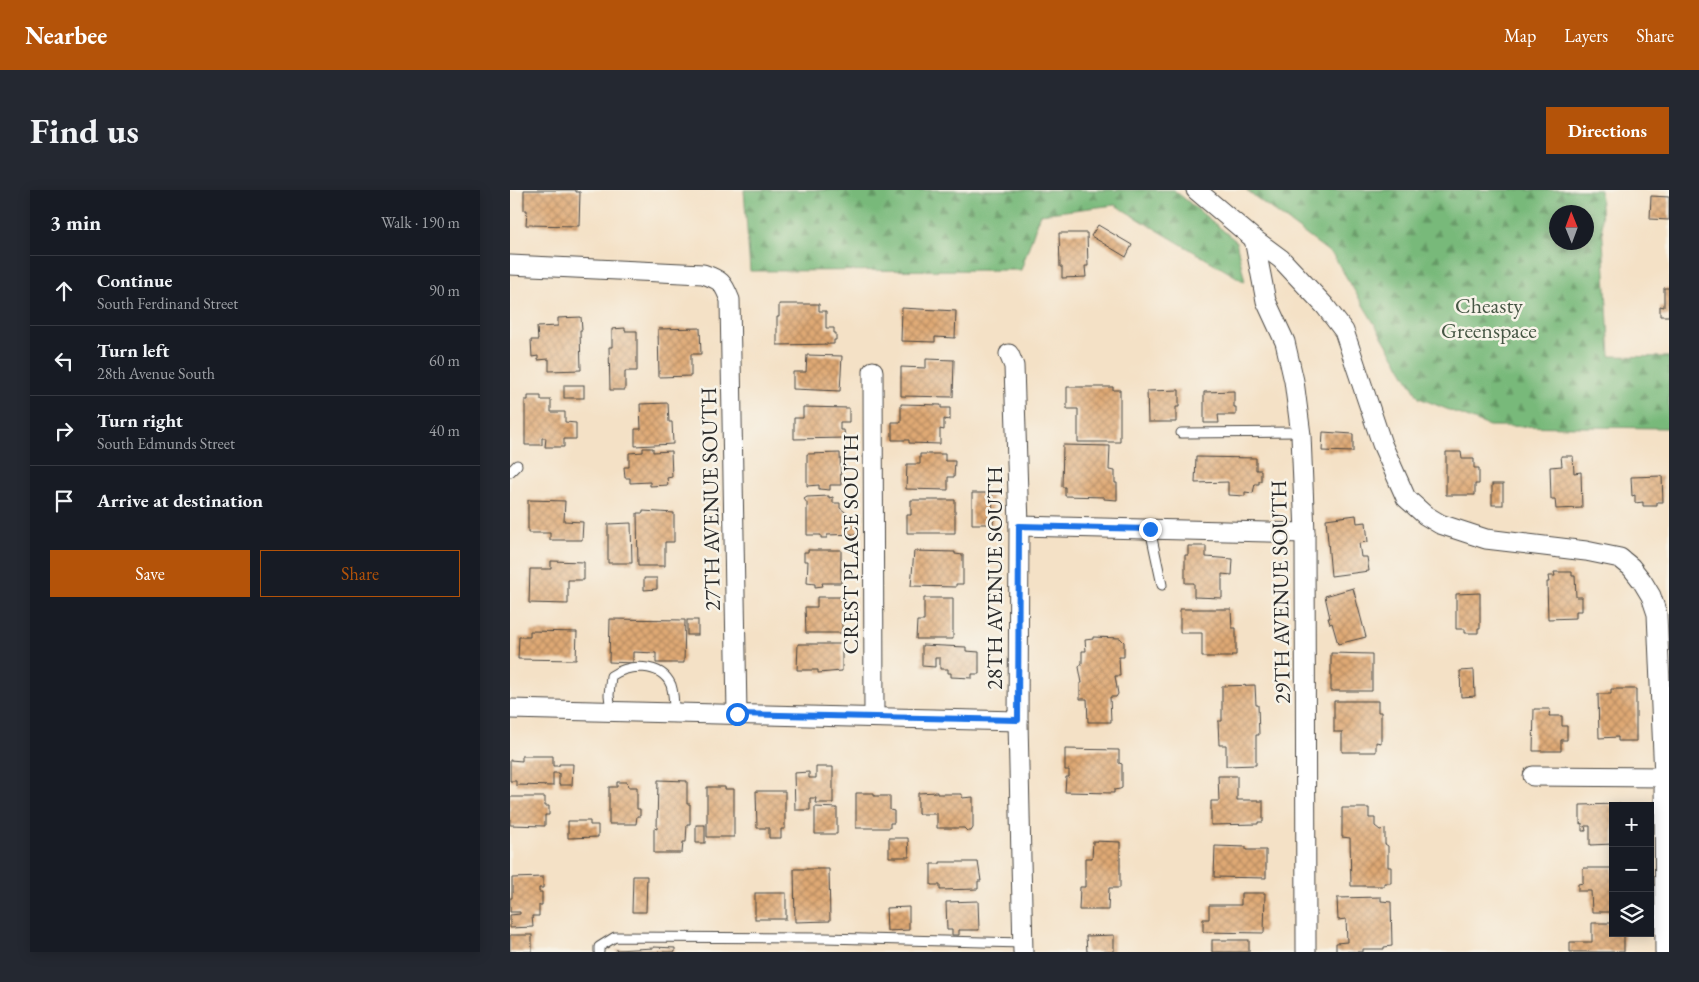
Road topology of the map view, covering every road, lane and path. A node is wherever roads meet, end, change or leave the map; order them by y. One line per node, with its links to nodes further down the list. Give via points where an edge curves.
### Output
1 (1196, 190): 2 (street)
2 (1254, 239): 6 (street, 29TH AVENUE SOUTH, via 1266,301 1285,342); 21 (street, via 1281,259 1344,331 1382,444 1406,498 1425,515 1440,524 1486,539 1620,558 1642,581 1657,614)
3 (510, 265): 17 (street, 27TH AVENUE SOUTH, via 703,274 724,284 730,300)
4 (1009, 354): 10 (street, 28TH AVENUE SOUTH, via 1014,366)
5 (873, 371): 18 (street, CREST PLACE SOUTH)
6 (1300, 432): 7 (lane); 12 (street, 29TH AVENUE SOUTH)
7 (1181, 433)
8 (517, 465): 9 (lane)
9 (510, 472)
10 (1019, 526): 11 (street); 19 (street, 28TH AVENUE SOUTH)
11 (1150, 529): 12 (street); 13 (lane)
12 (1304, 533): 24 (street, 29TH AVENUE SOUTH)
13 (1162, 585)
14 (510, 709): 15 (street)
15 (611, 712): 16 (street); 16 (lane, via 611,676 619,670 646,667 664,676 670,684)
16 (674, 713): 17 (street)
17 (737, 714): 18 (street)
18 (874, 717): 19 (street)
19 (1018, 720): 22 (street, 28TH AVENUE SOUTH)
20 (1533, 776): 21 (street)
21 (1664, 777): 25 (street)
22 (1023, 948): 23 (lane, via 825,938 615,937 599,947)
23 (599, 952)
24 (1306, 952)
25 (1665, 952)

